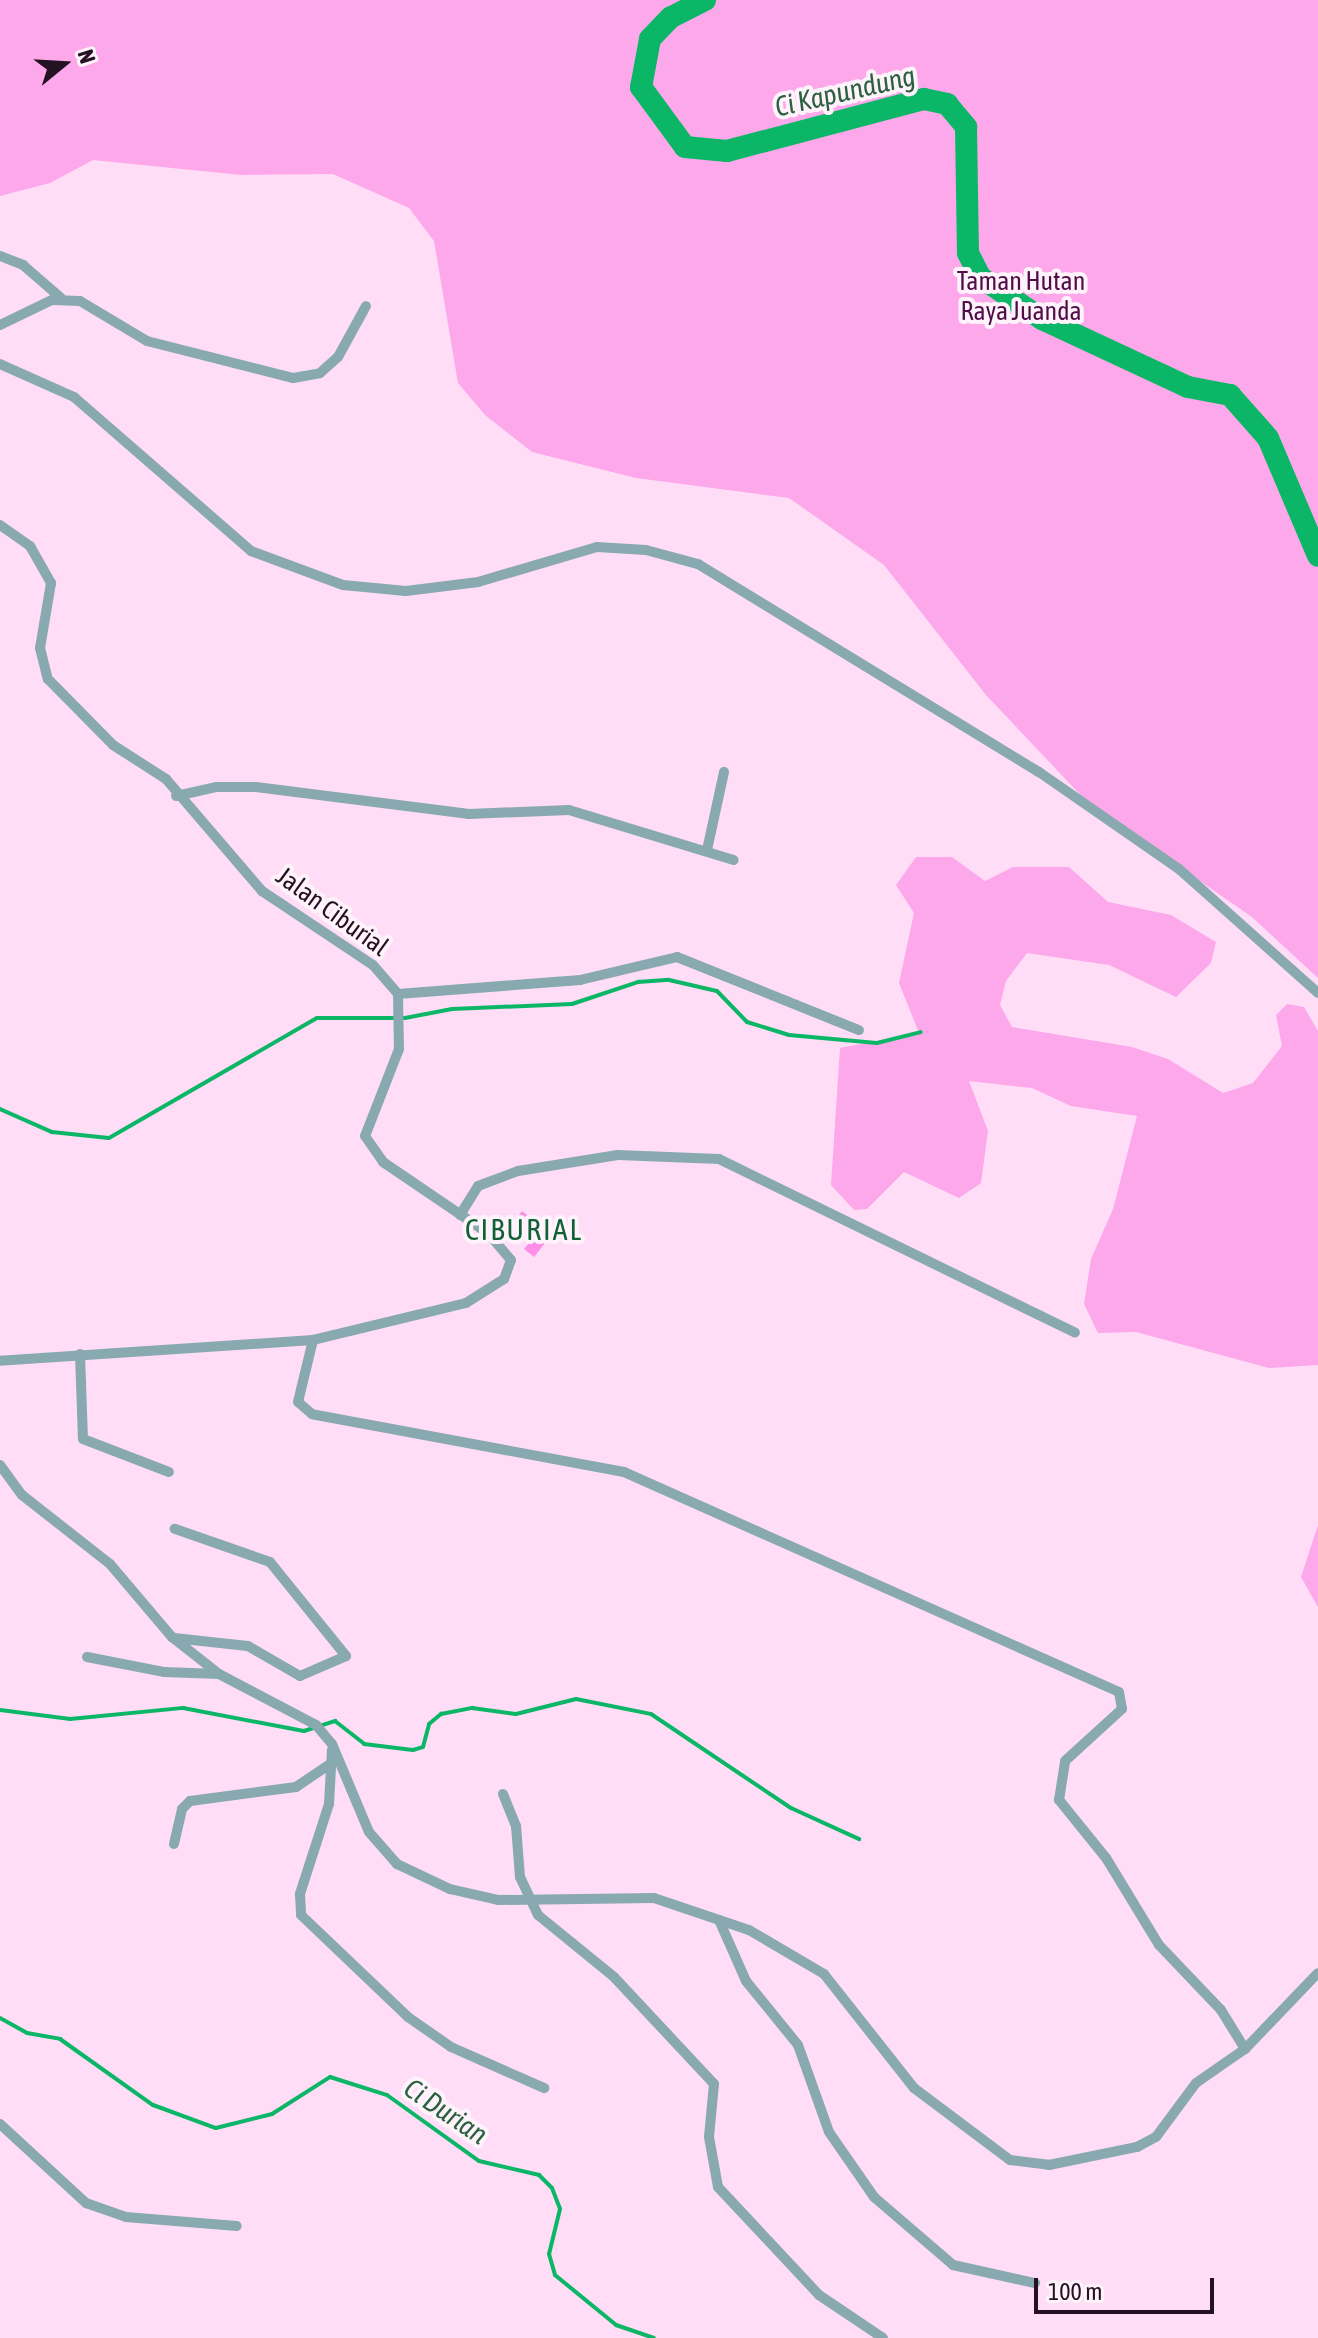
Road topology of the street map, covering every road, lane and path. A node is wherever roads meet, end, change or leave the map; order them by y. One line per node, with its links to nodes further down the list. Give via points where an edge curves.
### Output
1 (0, 256): 2 (street, via 23,265)
2 (61, 298): 3 (street, via 99,310 147,341 293,378 320,373 338,357); 4 (street)
3 (366, 306)
4 (0, 325)
5 (0, 364): 11 (street, via 74,397 251,551 343,585 406,591 478,582 597,547 646,550 698,564 824,635 1052,780 1179,869)
6 (0, 525): 8 (street, Jalan Ciburial, via 30,546 51,583 40,648 48,679 93,728 166,779)
7 (724, 772): 9 (street)
8 (176, 796): 9 (street, via 217,787 256,787 469,814 569,810); 12 (street, Jalan Ciburial, via 262,891 373,965)
9 (707, 850): 10 (street)
10 (734, 860)
11 (1318, 993)
12 (398, 994): 13 (street, via 580,980 629,963 677,957); 14 (street, Jalan Ciburial, via 403,1027 399,1049 365,1136 383,1162)
13 (859, 1030)
14 (460, 1215): 15 (street, via 478,1186 518,1171 618,1155 719,1159); 16 (street, Jalan Ciburial, via 508,1251 504,1279 442,1311)
15 (1075, 1333)
16 (313, 1340): 17 (street, Jalan Ciburial); 32 (street, via 302,1410 624,1472 1119,1692 1122,1709 1065,1761 1059,1800 1106,1858 1159,1945 1221,2010)
17 (80, 1354): 18 (street, Jalan Ciburial); 20 (street, via 83,1439)
18 (0, 1361)
19 (0, 1465): 22 (street, via 22,1495 93,1547)
20 (169, 1472)
21 (175, 1529): 22 (street, via 270,1562 346,1656 300,1676 248,1646)
22 (172, 1637): 24 (street)
23 (87, 1657): 24 (street, via 164,1672)
24 (219, 1674): 25 (street, via 301,1715)
25 (332, 1744): 26 (street); 29 (street, via 361,1819 391,1859 450,1889 498,1900)
26 (333, 1762): 28 (street, via 296,1787 190,1801 182,1809); 33 (street, via 329,1804 300,1894 301,1915 408,2017 451,2047)
27 (503, 1794): 29 (street, via 516,1826 514,1845)
28 (174, 1844)
29 (528, 1899): 30 (street, via 642,1897 684,1903); 37 (street, via 549,1927 614,1977 714,2084 711,2160 718,2187 746,2223 773,2244 819,2295)
30 (719, 1920): 32 (street, via 824,1974 914,2088 1010,2160 1049,2165 1137,2147 1156,2137 1196,2083); 36 (street, via 746,1981 798,2045 829,2132 874,2197 953,2265)
31 (1318, 1973): 32 (street)
32 (1245, 2049)
33 (544, 2088)
34 (0, 2124): 35 (street, via 86,2203 126,2217)
35 (237, 2226)
36 (1035, 2283)
37 (883, 2338)

